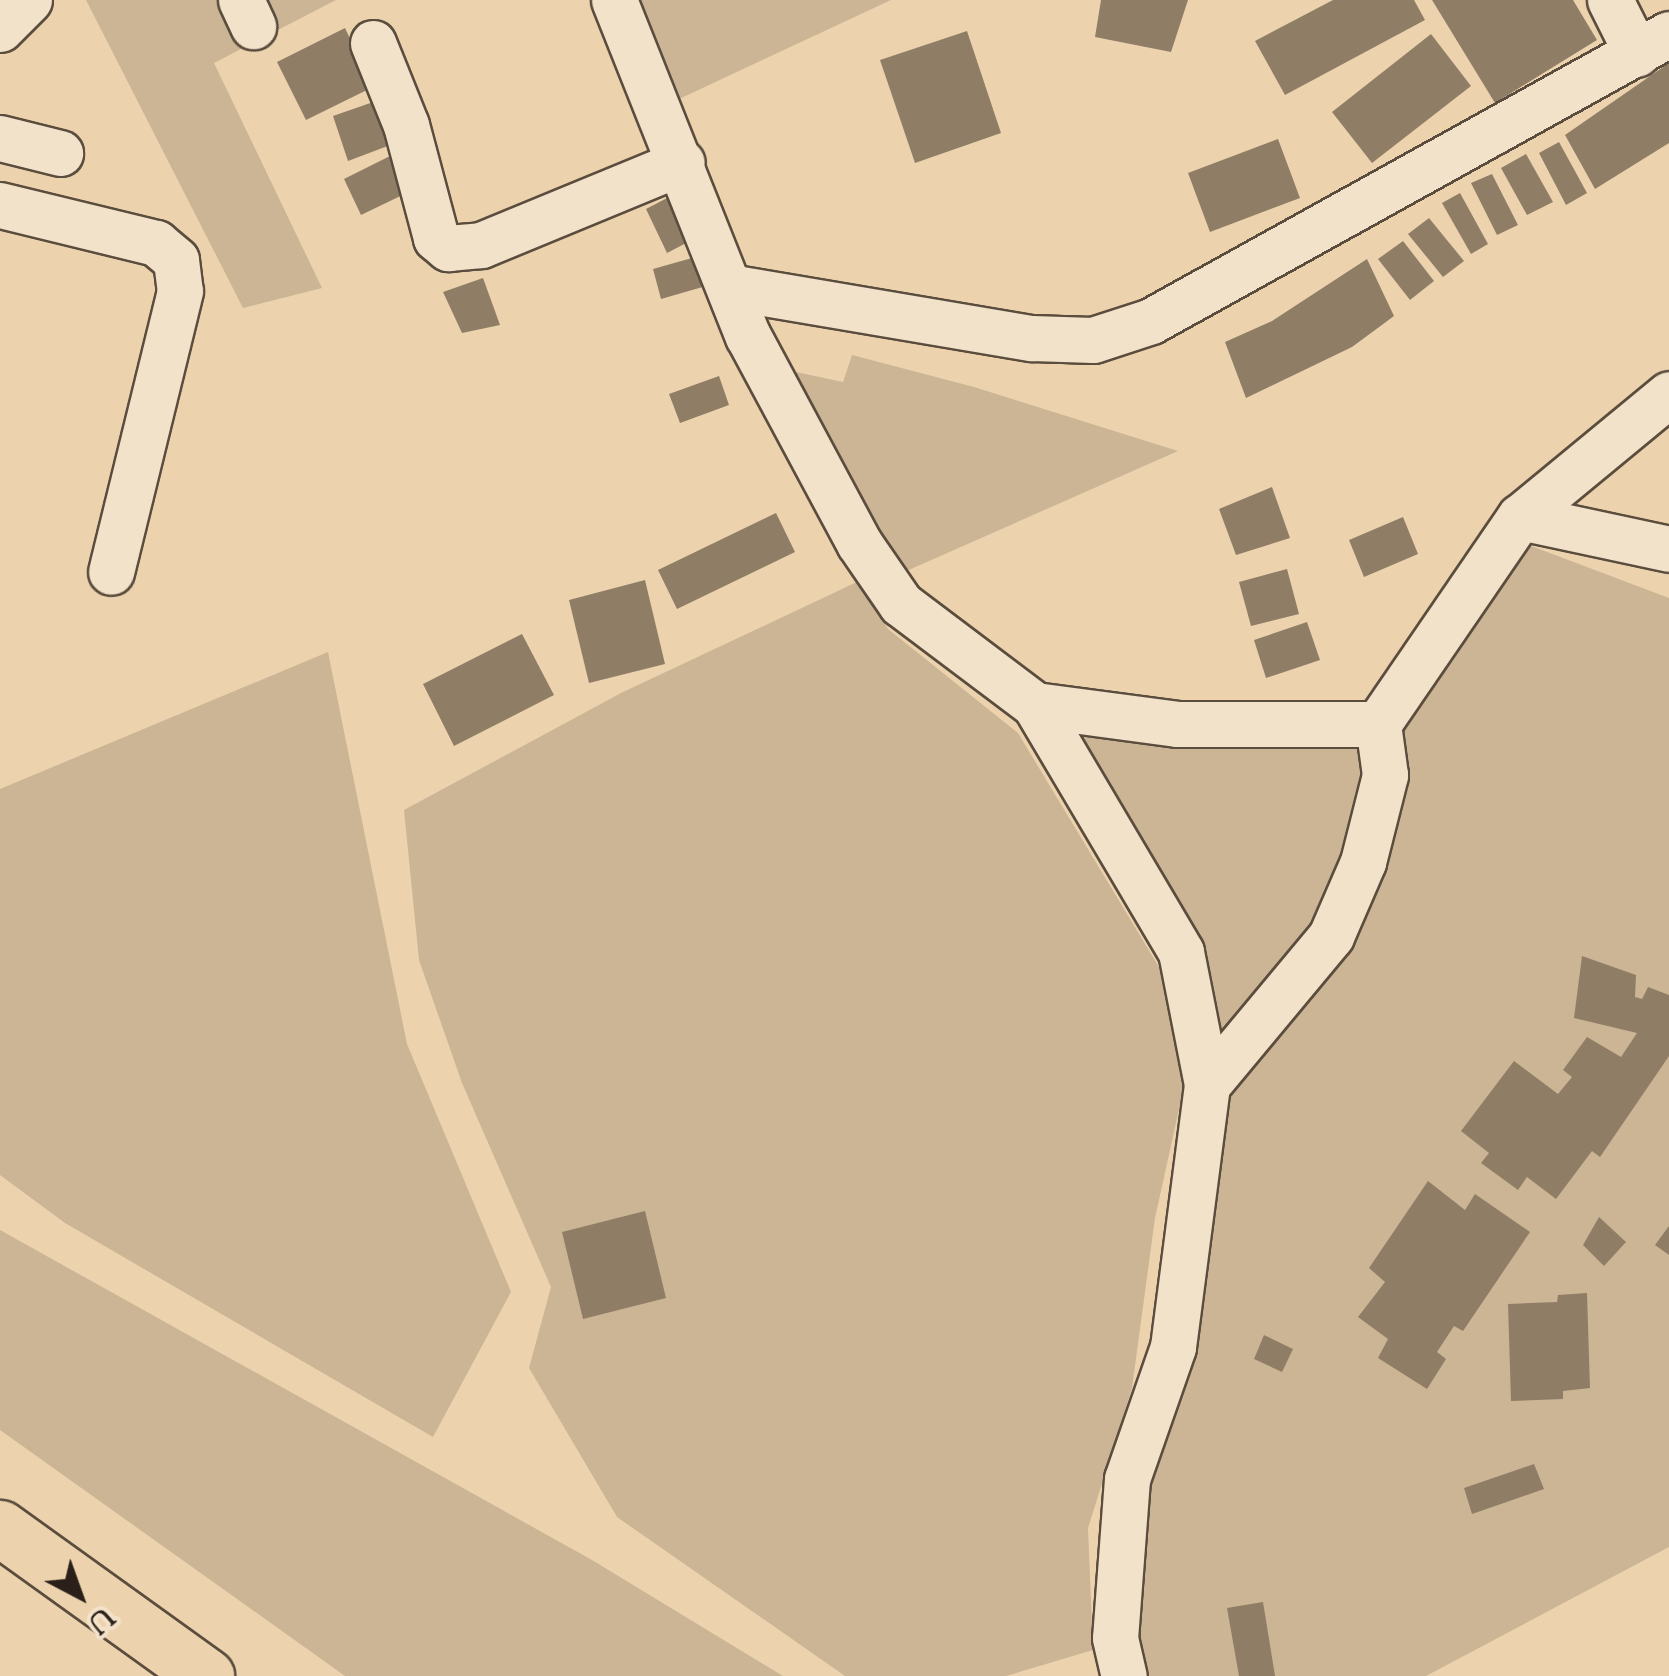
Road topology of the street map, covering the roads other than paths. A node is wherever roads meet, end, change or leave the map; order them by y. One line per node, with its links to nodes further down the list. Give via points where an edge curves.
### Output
1 (29, 0): 4 (street)
2 (614, 0): 9 (street)
3 (1610, 0): 6 (street)
4 (0, 29)
5 (373, 43): 9 (street, via 406,125 436,238 448,248 481,245)
6 (1653, 44): 11 (street, via 1151,321 1093,340 1032,338)
7 (0, 138): 8 (street)
8 (60, 152)
9 (682, 162): 11 (street)
10 (0, 205): 15 (street, via 156,243 176,260 180,291)
11 (729, 287): 16 (street, via 741,337 858,543 901,604)
12 (1669, 394): 13 (street)
13 (1520, 517): 14 (street); 17 (street)
14 (1669, 550)
15 (111, 572)
16 (1035, 705): 17 (street, via 1177,724); 18 (street, via 1181,952)
17 (1378, 724): 18 (street, via 1384,775 1363,862 1331,936)
18 (1207, 1085): 21 (street, via 1172,1347 1127,1479 1115,1638)
19 (0, 1528): 20 (highway)
20 (206, 1676)
21 (1124, 1676)

